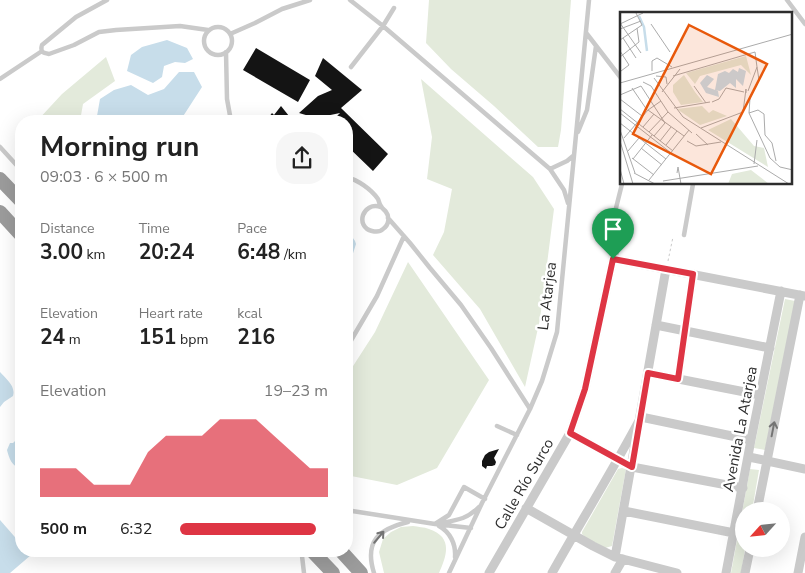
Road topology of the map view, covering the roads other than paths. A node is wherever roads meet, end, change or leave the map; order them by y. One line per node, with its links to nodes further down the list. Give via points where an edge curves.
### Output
1 (108, 0): 13 (lane, via 76,17 42,45)
2 (310, 0): 11 (lane, via 282,9)
3 (350, 0): 8 (lane)
4 (589, 0): 10 (lane, La Atarjea)
5 (787, 0): 7 (lane)
6 (394, 8): 8 (lane)
7 (805, 24)
8 (383, 26): 15 (lane); 23 (lane)
9 (208, 30): 11 (lane, via 220,27); 13 (lane, via 180,26 99,32 49,54); 14 (lane, via 204,41 209,52)
10 (586, 33): 12 (lane); 19 (lane, La Atarjea)
11 (230, 34): 14 (lane, via 232,44)
12 (596, 46): 16 (lane); 19 (lane, via 587,110)
13 (42, 52): 17 (lane)
14 (226, 52): 18 (lane)
15 (351, 68)
16 (620, 77)
17 (0, 79)
18 (230, 115)
19 (575, 137): 21 (lane, La Atarjea)
20 (0, 147): 22 (lane)
21 (573, 156): 23 (lane); 29 (lane, La Atarjea)
22 (15, 163)
23 (550, 169): 29 (lane)
24 (0, 179): 28 (highway)
25 (353, 180): 30 (lane, via 369,190)
26 (622, 185): 31 (lane)
27 (693, 185): 36 (lane)
28 (15, 195)
29 (570, 206): 50 (lane, La Atarjea, via 557,332)
30 (381, 207): 33 (lane); 33 (lane, via 372,206 365,210 364,226 371,231 379,231 386,226)
31 (616, 208)
32 (0, 212): 34 (highway)
33 (388, 218): 37 (lane)
34 (15, 228)
35 (618, 231): 38 (street, Calle Río Surco)
36 (684, 235)
37 (404, 236): 45 (lane, via 377,296); 50 (lane, via 461,305)
38 (613, 259): 39 (street); 53 (street, Calle Río Surco, via 585,389)
39 (666, 269): 40 (street); 43 (street)
40 (693, 274): 41 (street); 44 (street)
41 (781, 291): 42 (street); 46 (street, Avenida La Atarjea)
42 (802, 295): 58 (street, one-way to 42)
43 (656, 324): 44 (street); 47 (street)
44 (685, 331): 46 (street); 48 (street)
45 (353, 337)
46 (770, 348): 49 (street, Avenida La Atarjea)
47 (648, 373): 48 (street); 51 (street)
48 (678, 379): 49 (street)
49 (760, 395): 55 (street, Avenida La Atarjea)
50 (530, 408): 54 (lane, La Atarjea)
51 (640, 417): 55 (street); 57 (street); 59 (street)
52 (497, 426): 54 (lane)
53 (570, 433): 57 (street); 64 (street, Calle Río Surco)
54 (517, 435): 62 (lane, La Atarjea)
55 (751, 440): 56 (street, Avenida La Atarjea)
56 (748, 457): 58 (street); 61 (street, Avenida La Atarjea)
57 (618, 460): 59 (street); 71 (street)
58 (767, 461): 60 (street); 63 (street)
59 (632, 467): 61 (street); 66 (street)
60 (805, 469)
61 (743, 488): 70 (street, Avenida La Atarjea)
62 (484, 501): 68 (lane, via 465,518); 68 (lane, via 464,487 449,516); 69 (lane, La Atarjea)
63 (759, 502)
64 (526, 508): 71 (street); 84 (street, Calle Río Surco)
65 (353, 511): 67 (lane)
66 (624, 511): 70 (street); 76 (street)
67 (412, 521): 68 (lane); 82 (lane, one-way to 67, via 370,559 378,536 392,526)
68 (435, 524): 69 (lane); 78 (lane, via 450,536 456,553)
69 (470, 528): 78 (lane, La Atarjea)
70 (734, 533): 88 (street, Avenida La Atarjea)
71 (574, 534): 76 (street); 85 (street)
72 (805, 537): 90 (street)
73 (302, 557): 79 (lane)
74 (318, 557): 80 (highway)
75 (346, 557): 81 (highway)
76 (619, 558): 86 (street); 87 (street)
77 (748, 558): 89 (street)
78 (454, 561): 83 (lane, La Atarjea)
79 (304, 573)
80 (333, 573)
81 (361, 573)
82 (374, 573)
83 (449, 573)
84 (488, 573)
85 (552, 573)
86 (615, 573)
87 (674, 573)
88 (726, 573)
89 (745, 573)
90 (798, 573)

